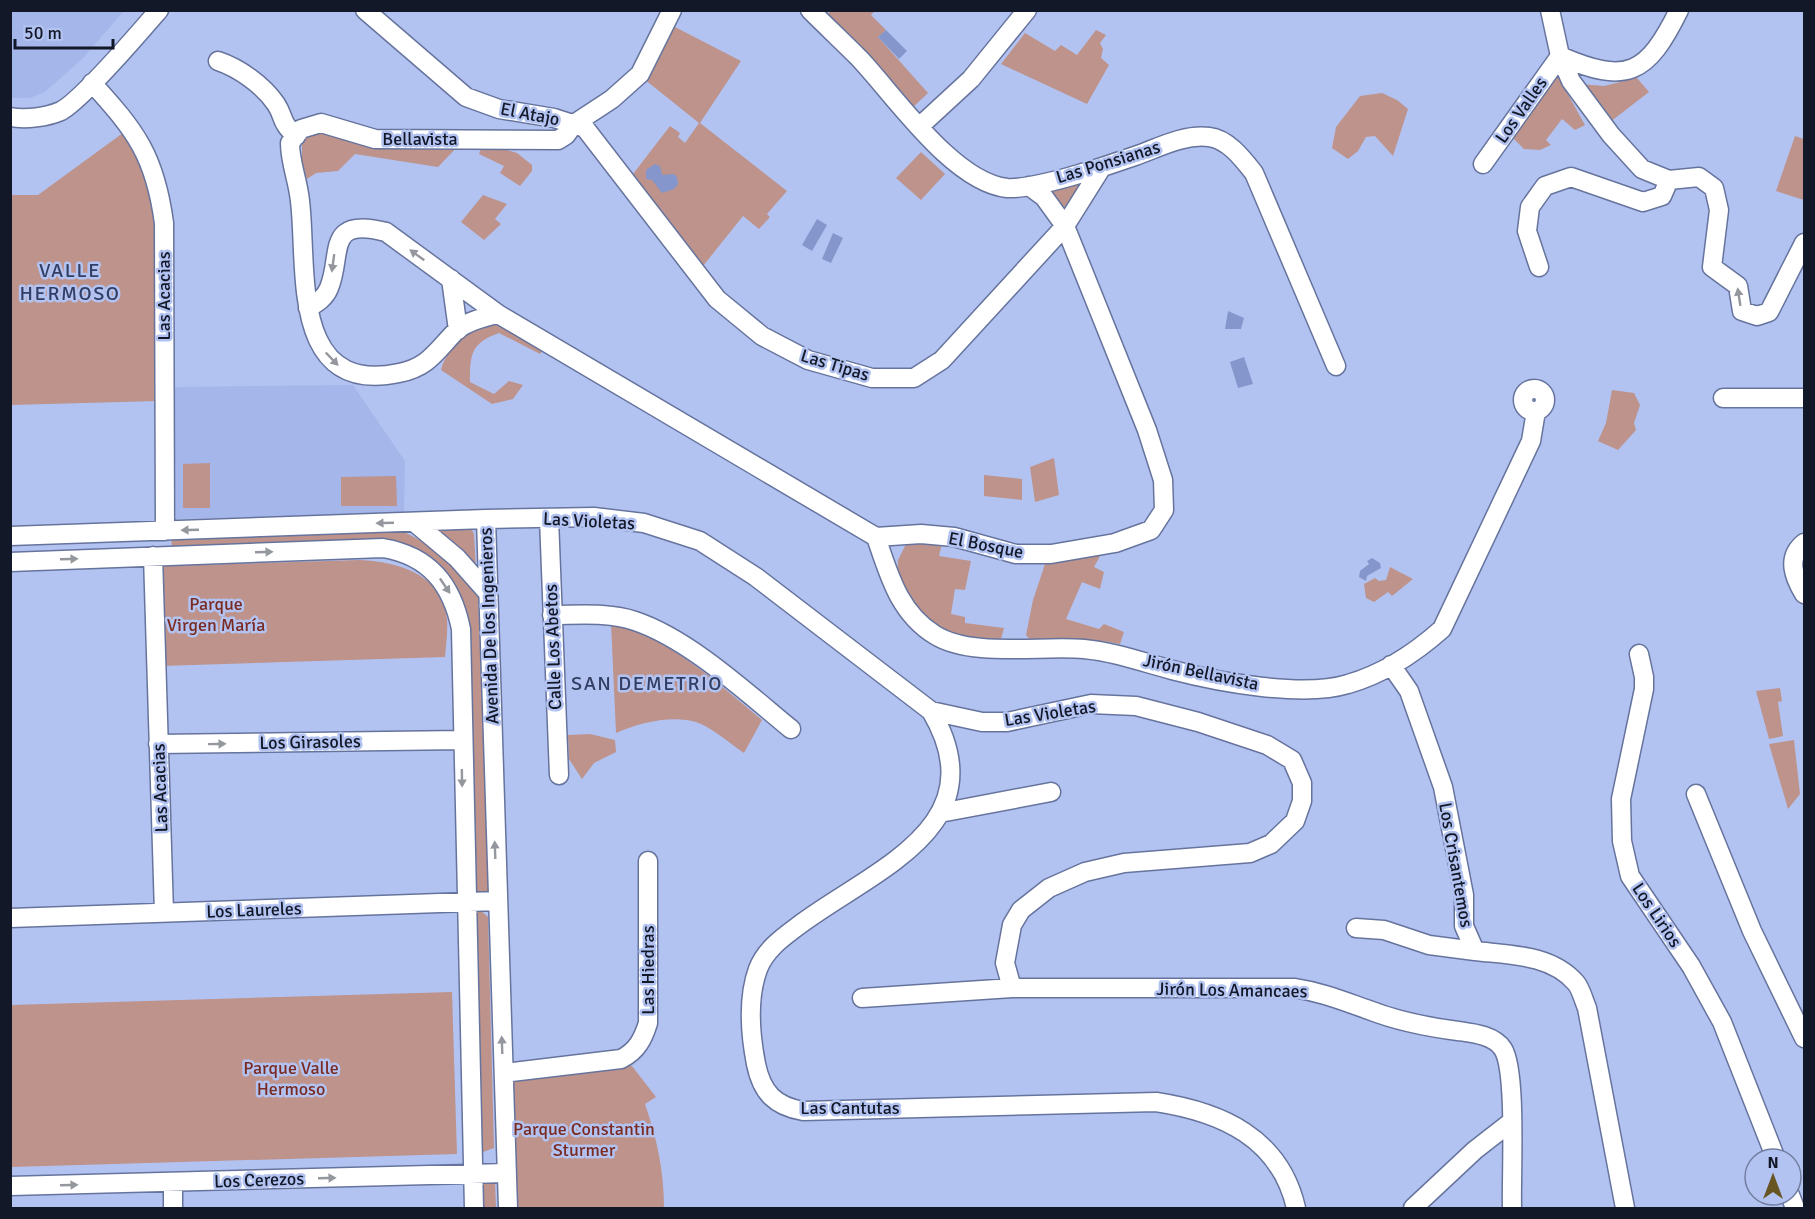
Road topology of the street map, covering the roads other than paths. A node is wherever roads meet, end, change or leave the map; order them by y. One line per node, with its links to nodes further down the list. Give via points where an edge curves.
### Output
1 (159, 10): 10 (street)
2 (365, 10): 12 (street, El Atajo, via 466,97 500,109)
3 (672, 10): 12 (street, El Atajo, via 640,74 612,99)
4 (810, 10): 13 (street, Las Ponsianas)
5 (1027, 10): 13 (street, via 971,79)
6 (1550, 10): 8 (street)
7 (1679, 10): 8 (street, via 1652,57 1631,70 1611,74)
8 (1560, 56): 15 (street, Los Valles); 17 (street, via 1571,81 1611,135 1642,169)
9 (218, 61): 14 (street, via 238,68 276,104 284,126)
10 (92, 83): 11 (street, via 62,110 41,117); 33 (street, Las Acacias, via 140,143 159,186 164,223)
11 (10, 117)
12 (574, 124): 14 (street, Bellavista, via 558,140 540,141 375,139 321,123 301,129); 19 (street, Las Tipas, via 585,128 600,144 717,299 762,336 808,360 872,378 914,378 942,360)
13 (920, 126): 18 (street, Las Ponsianas, via 950,159 975,177 1006,188)
14 (296, 136): 23 (street, via 290,142 290,163 300,199)
15 (1483, 164)
16 (1102, 167): 18 (street, Las Ponsianas); 19 (street, Las Tipas); 26 (street, Las Ponsianas, via 1177,140 1210,137 1239,153 1254,173)
17 (1669, 180): 20 (street, one-way to 17, via 1769,312 1757,316 1742,311 1738,286 1712,267 1719,210 1714,188 1699,177); 21 (street, via 1662,196 1643,202 1571,177 1545,186 1530,207 1527,231)
18 (1029, 186): 19 (street, El Bosque, via 1044,198)
19 (1065, 226): 35 (street, El Bosque, via 1147,430 1163,480 1164,510 1152,530 1115,543 1052,554 1016,554 954,537)
20 (1804, 243)
21 (1539, 267)
22 (451, 279): 23 (street, one-way to 23, via 386,232 367,227 353,230 336,248 330,286); 24 (street); 25 (street)
23 (308, 308): 25 (street, one-way to 25, via 313,332 328,357 355,375 399,373 415,368 434,358)
24 (498, 314): 25 (street); 35 (street)
25 (458, 330)
26 (1336, 366)
27 (1723, 398): 28 (street)
28 (1804, 398)
29 (1536, 411): 43 (street, Jirón Bellavista, via 1531,441 1442,629 1417,651)
30 (549, 518): 31 (street, Las Violetas); 41 (street, Calle Los Abetos); 44 (street, Las Violetas, via 594,517 644,523 700,541 756,577)
31 (486, 519): 32 (street, Avenida De los Ingenieros); 39 (street, Avenida De los Ingenieros)
32 (414, 522): 33 (street, Avenida De los Ingenieros, one-way to 33); 39 (street, via 457,558)
33 (165, 531): 34 (street, Avenida De los Ingenieros)
34 (10, 536)
35 (876, 537): 43 (street, Jirón Bellavista, via 895,591 915,621 938,637 972,646 1113,652 1237,684 1297,689 1347,685)
36 (1804, 543): 40 (street, via 1793,562)
37 (153, 556): 38 (street, Avenida De los Ingenieros, one-way to 37); 46 (street, Avenida De los Ingenieros, one-way to 46, via 383,548 418,560 436,573 456,604); 47 (street, Las Acacias)
38 (10, 562)
39 (488, 593): 54 (street, Avenida De los Ingenieros, one-way to 39)
40 (1804, 594)
41 (552, 615): 45 (street, via 609,615 660,631 727,676); 48 (street, Calle Los Abetos)
42 (1639, 654): 64 (street, Los Lirios, via 1644,689 1622,799 1622,841 1630,876 1691,966 1722,1022)
43 (1391, 665): 58 (street, Los Crisantemos, via 1409,691 1443,787 1464,895 1464,926)
44 (931, 711): 51 (street, Las Cantutas, via 945,735 951,764 949,794); 59 (street, Las Violetas, via 982,722 1007,722 1091,704 1136,706 1267,745 1292,760 1302,783 1302,801 1295,821 1271,844 1250,853 1124,863 1084,872 1048,888 1021,910 1012,925 1005,963)
45 (791, 729)
46 (462, 740): 47 (street, Los Girasoles, one-way to 46); 53 (street, Avenida De los Ingenieros, one-way to 53)
47 (158, 744): 55 (street, Las Acacias)
48 (559, 775)
49 (1051, 792): 51 (street)
50 (1696, 794): 61 (street, via 1752,931)
51 (940, 813): 72 (street, Las Cantutas, via 914,847 776,942 759,968 752,997 752,1038 759,1075 770,1094 782,1107 803,1111 1156,1102 1192,1108 1223,1119 1254,1138 1282,1167)
52 (648, 861): 62 (street, Las Hiedras, via 648,1023 635,1050 621,1059)
53 (465, 902): 54 (street, Los Laureles); 55 (street, Los Laureles); 66 (street, Avenida De los Ingenieros)
54 (497, 902): 62 (street, Avenida De los Ingenieros, one-way to 54)
55 (164, 913): 56 (street, Los Laureles)
56 (10, 918)
57 (1356, 928): 58 (street, via 1384,930 1430,945)
58 (1475, 951): 75 (street, Los Crisantemos, via 1550,963 1576,983 1587,1008)
59 (1012, 988): 60 (street, Jirón Los Amancaes); 63 (street, Jirón Los Amancaes, via 1294,988 1320,992 1428,1028 1485,1036 1503,1049 1513,1094)
60 (862, 998)
61 (1804, 1038)
62 (504, 1073): 65 (street, Avenida De los Ingenieros)
63 (1511, 1122): 73 (street, via 1475,1149); 74 (street, Jirón Los Amancaes)
64 (1771, 1147)
65 (507, 1173): 66 (street, Los Cerezos); 71 (street, Avenida De los Ingenieros)
66 (473, 1174): 67 (street, Los Cerezos, one-way to 66); 70 (street, Avenida De los Ingenieros)
67 (173, 1182): 68 (street, Los Cerezos, one-way to 67); 69 (street)
68 (10, 1186)
69 (173, 1209)
70 (474, 1209)
71 (508, 1209)
72 (1296, 1209)
73 (1413, 1209)
74 (1512, 1209)
75 (1625, 1209)

